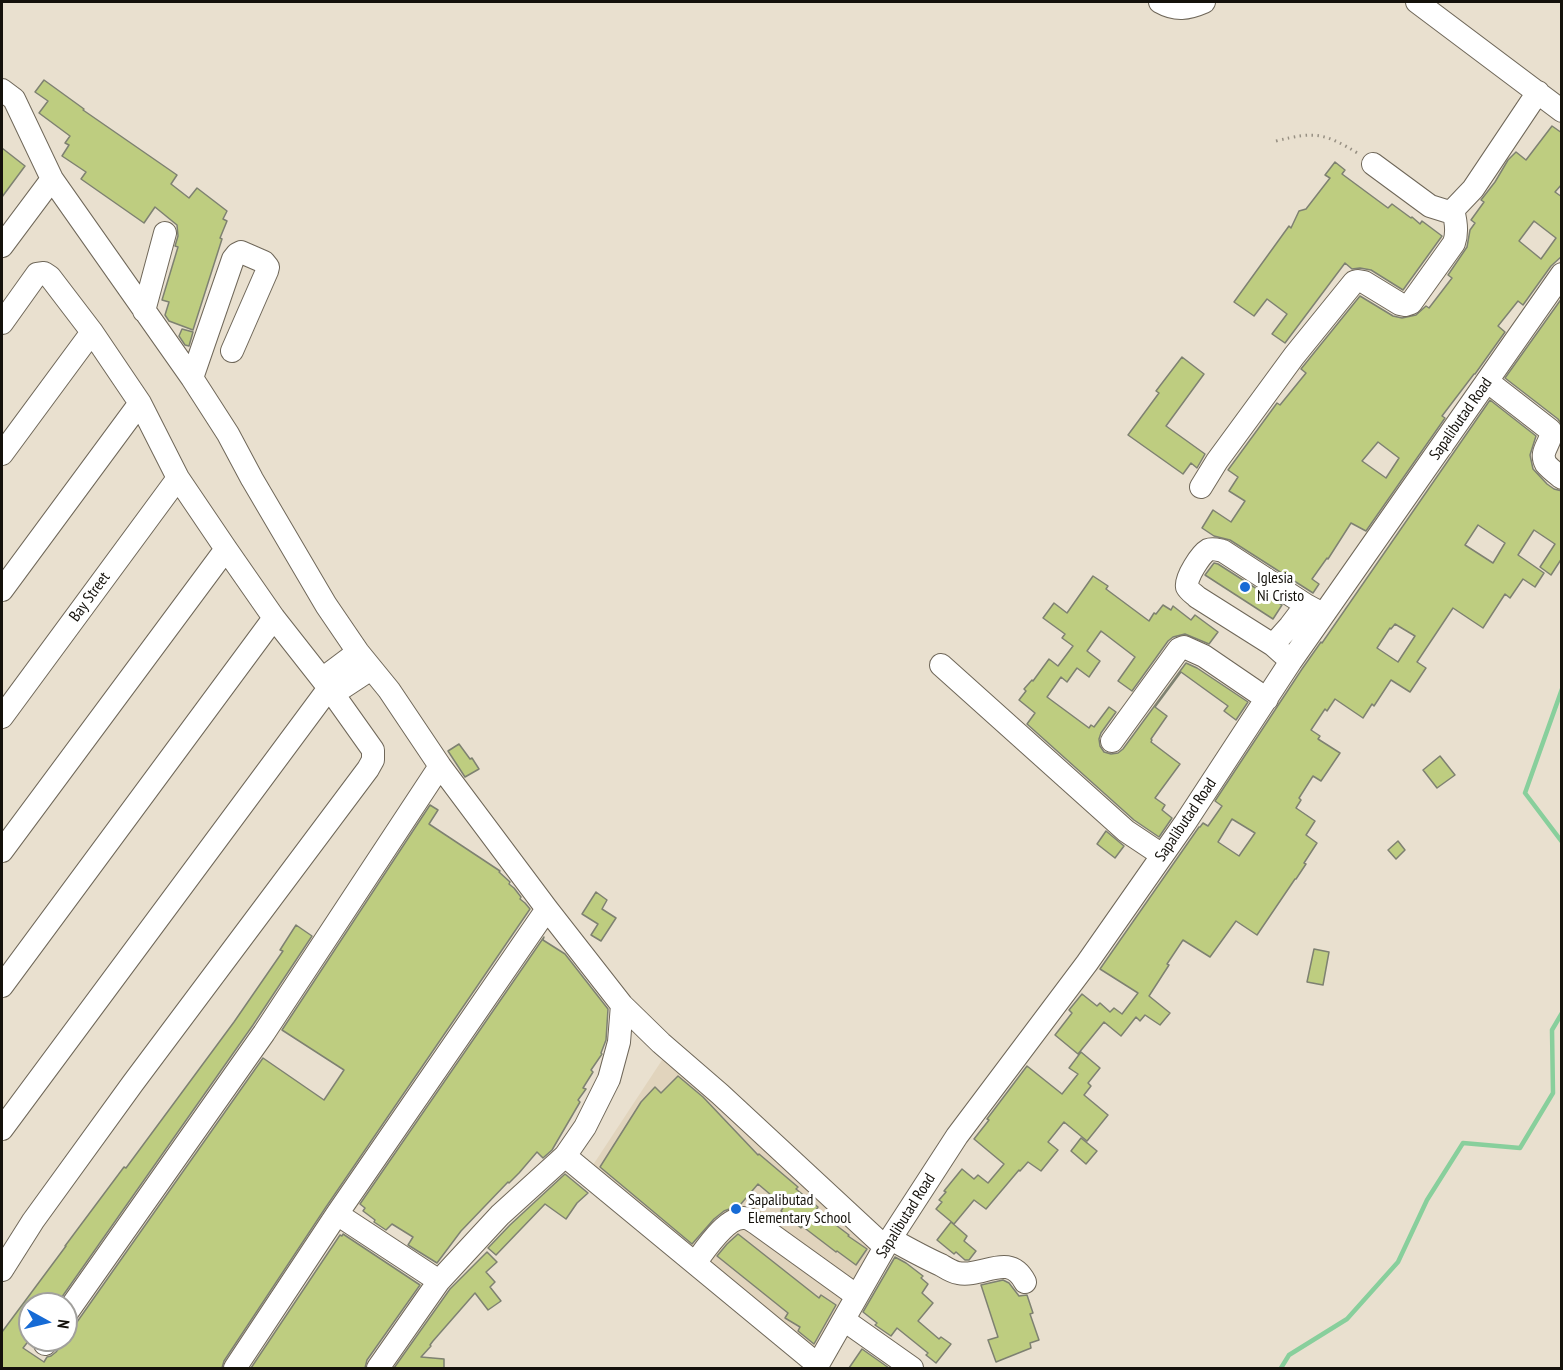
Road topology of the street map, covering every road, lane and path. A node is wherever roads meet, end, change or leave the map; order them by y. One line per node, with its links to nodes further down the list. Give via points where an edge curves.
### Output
1 (1160, 2): 2 (street, via 1181,9)
2 (1204, 2)
3 (1417, 2): 5 (street)
4 (2, 90): 9 (street, via 14,99)
5 (1538, 92): 6 (street); 10 (street, via 1473,189)
6 (1562, 111)
7 (1276, 141): 8 (path, via 1308,134 1330,137)
8 (1373, 164): 10 (street, via 1430,206)
9 (52, 179): 12 (street); 14 (street)
10 (1454, 210): 24 (street, via 1454,243 1411,303 1400,304 1364,282 1354,282 1294,356)
11 (165, 233): 14 (street)
12 (2, 246)
13 (1562, 274): 19 (street, Sapalibutad Road)
14 (144, 311): 18 (street)
15 (2, 323): 16 (street, via 37,274 44,273)
16 (92, 332): 20 (street); 21 (street)
17 (232, 351): 18 (street, via 268,267 241,252 233,259)
18 (192, 378): 30 (street, via 326,605)
19 (1487, 381): 23 (street, via 1550,430 1544,457 1546,464); 27 (street, Sapalibutad Road)
20 (140, 403): 22 (street); 26 (street)
21 (2, 454)
22 (178, 478): 25 (street); 35 (street, Bay Street)
23 (1562, 478)
24 (1201, 487)
25 (226, 549): 28 (street); 38 (street)
26 (2, 590)
27 (1315, 610): 29 (street, via 1290,626); 29 (street, via 1223,550 1207,551 1187,580 1189,590); 31 (street, Sapalibutad Road)
28 (274, 618): 33 (street); 41 (street)
29 (1273, 645): 31 (street)
30 (364, 660): 33 (street); 37 (street)
31 (1291, 661): 34 (street, Sapalibutad Road)
32 (941, 665): 39 (street, via 1126,831)
33 (328, 687): 43 (street); 48 (street, via 373,750 368,770 126,1092)
34 (1267, 699): 36 (street, via 1184,647); 39 (street, Sapalibutad Road)
35 (2, 717)
36 (1112, 741)
37 (440, 766): 40 (street); 52 (street, via 264,1033)
38 (2, 851)
39 (1162, 855): 46 (street, Sapalibutad Road, via 1087,963 957,1136)
40 (548, 909): 42 (street); 45 (street)
41 (2, 986)
42 (622, 1005): 44 (street, via 619,1042 609,1079); 46 (street)
43 (2, 1129)
44 (565, 1156): 47 (street); 49 (street, via 500,1215)
45 (337, 1214): 49 (street); 55 (street)
46 (888, 1243): 50 (street, via 958,1273 1008,1266 1020,1273); 51 (street, Sapalibutad Road)
47 (695, 1263): 51 (street, via 720,1231 743,1218); 54 (street)
48 (2, 1270)
49 (439, 1281): 56 (street)
50 (1025, 1282)
51 (857, 1296): 53 (street, Sapalibutad Road)
52 (78, 1297)
53 (844, 1320): 54 (street, Sapalibutad Road); 57 (street)
54 (817, 1366)
55 (235, 1368)
56 (378, 1368)
57 (912, 1368)

